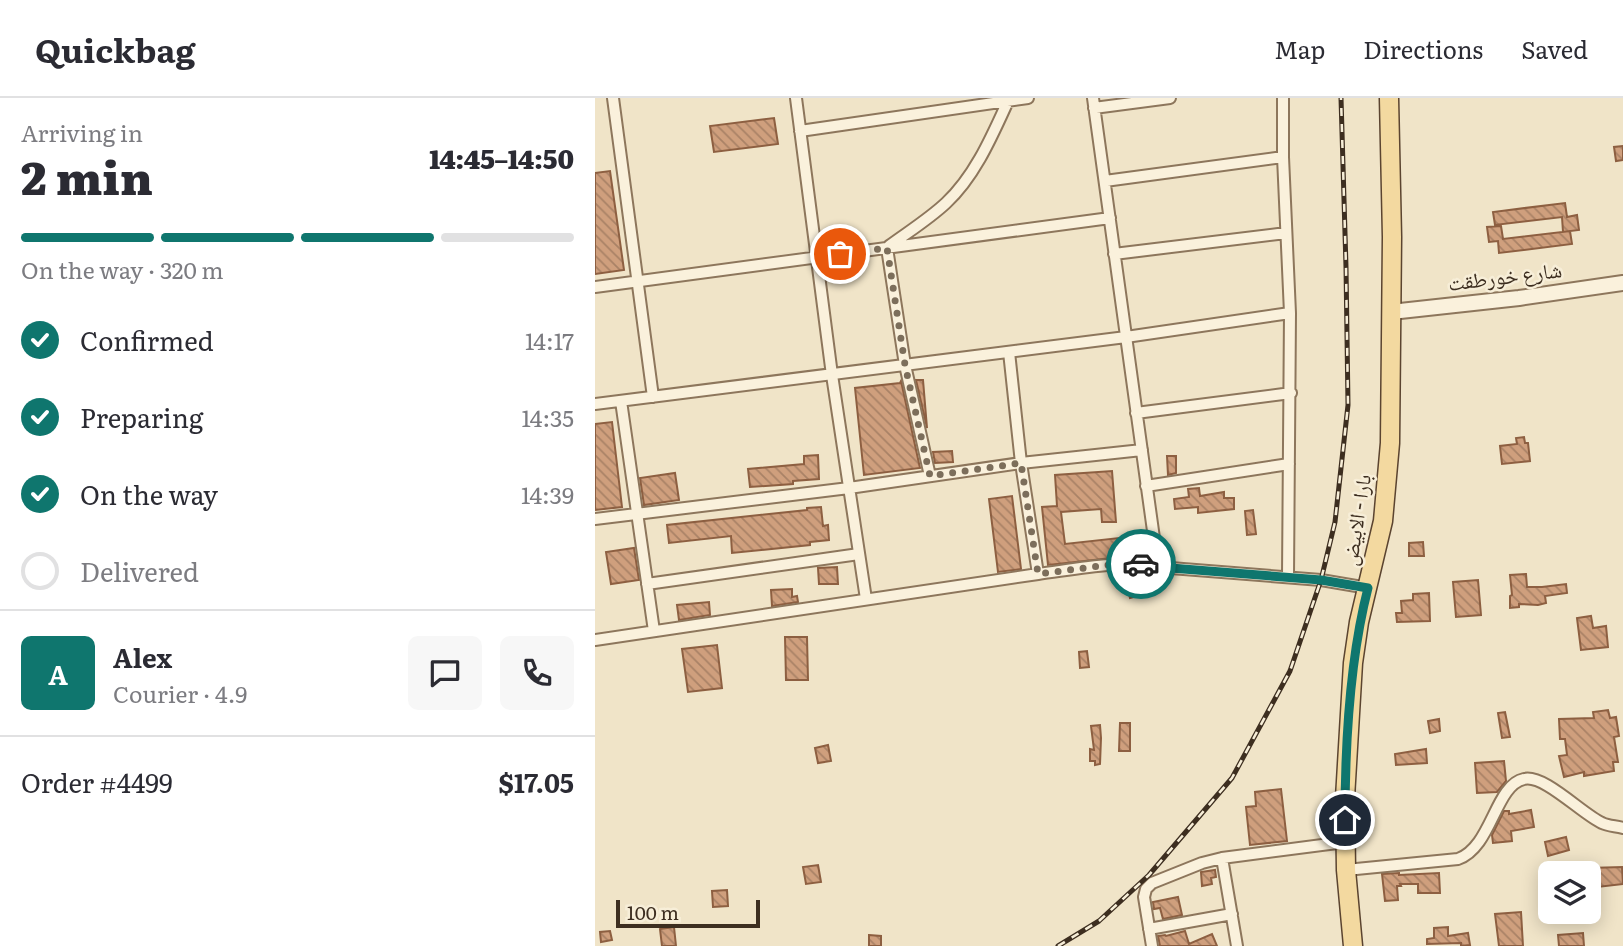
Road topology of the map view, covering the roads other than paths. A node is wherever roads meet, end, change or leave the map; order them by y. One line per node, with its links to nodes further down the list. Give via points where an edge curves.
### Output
1 (613, 98): 17 (street)
2 (796, 98): 9 (street)
3 (1028, 98): 7 (street)
4 (1170, 98): 8 (street)
5 (1283, 98): 10 (street)
6 (1389, 98): 20 (main road, بارا - الابيض)
7 (1008, 101): 9 (street); 14 (street, via 969,177 942,207)
8 (1094, 103): 11 (street)
9 (800, 131): 16 (street)
10 (1283, 157): 11 (street); 13 (street)
11 (1105, 181): 12 (street)
12 (1110, 218): 14 (street); 15 (street)
13 (1286, 233): 15 (street); 21 (street)
14 (887, 248): 16 (street); 24 (street)
15 (1114, 254): 22 (street)
16 (817, 258): 17 (street); 25 (street)
17 (637, 282): 19 (street); 27 (street)
18 (1623, 284): 20 (street, شارع خورطقت)
19 (595, 287)
20 (1391, 312): 44 (main road, بارا - الابيض, via 1386,496)
21 (1290, 313): 22 (street); 26 (street)
22 (1126, 337): 23 (street); 30 (street)
23 (1009, 352): 24 (street); 32 (street)
24 (905, 365): 25 (street); 34 (street)
25 (832, 375): 27 (street); 36 (street)
26 (1290, 393): 30 (street); 33 (street)
27 (653, 397): 28 (street)
28 (621, 401): 29 (street); 37 (street)
29 (595, 404)
30 (1136, 413): 31 (street)
31 (1142, 450): 32 (street); 35 (street)
32 (1021, 463): 34 (street); 41 (street)
33 (1289, 464): 35 (street); 42 (street)
34 (930, 476): 36 (street)
35 (1146, 486): 40 (street)
36 (849, 488): 37 (street); 39 (street)
37 (637, 513): 38 (street); 43 (street)
38 (595, 519)
39 (859, 554): 43 (street); 45 (street)
40 (1158, 567): 41 (street, via 1108,565); 42 (street)
41 (1038, 574): 45 (street)
42 (1288, 577): 44 (street)
43 (647, 584): 46 (street)
44 (1368, 588): 49 (main road, بارا - الابيض, via 1353,663)
45 (866, 599): 46 (street)
46 (654, 631): 47 (street)
47 (595, 640)
48 (1623, 828): 51 (street, via 1602,823 1537,779 1522,779 1509,788 1485,834 1465,856)
49 (1345, 842): 50 (street); 51 (main road, بارا - الابيض)
50 (1223, 858): 52 (street); 53 (street, via 1146,888)
51 (1346, 870): 56 (main road, بارا - الابيض)
52 (1232, 914): 53 (street); 55 (street)
53 (1149, 929): 54 (street)
54 (1152, 946)
55 (1237, 946)
56 (1353, 946)

